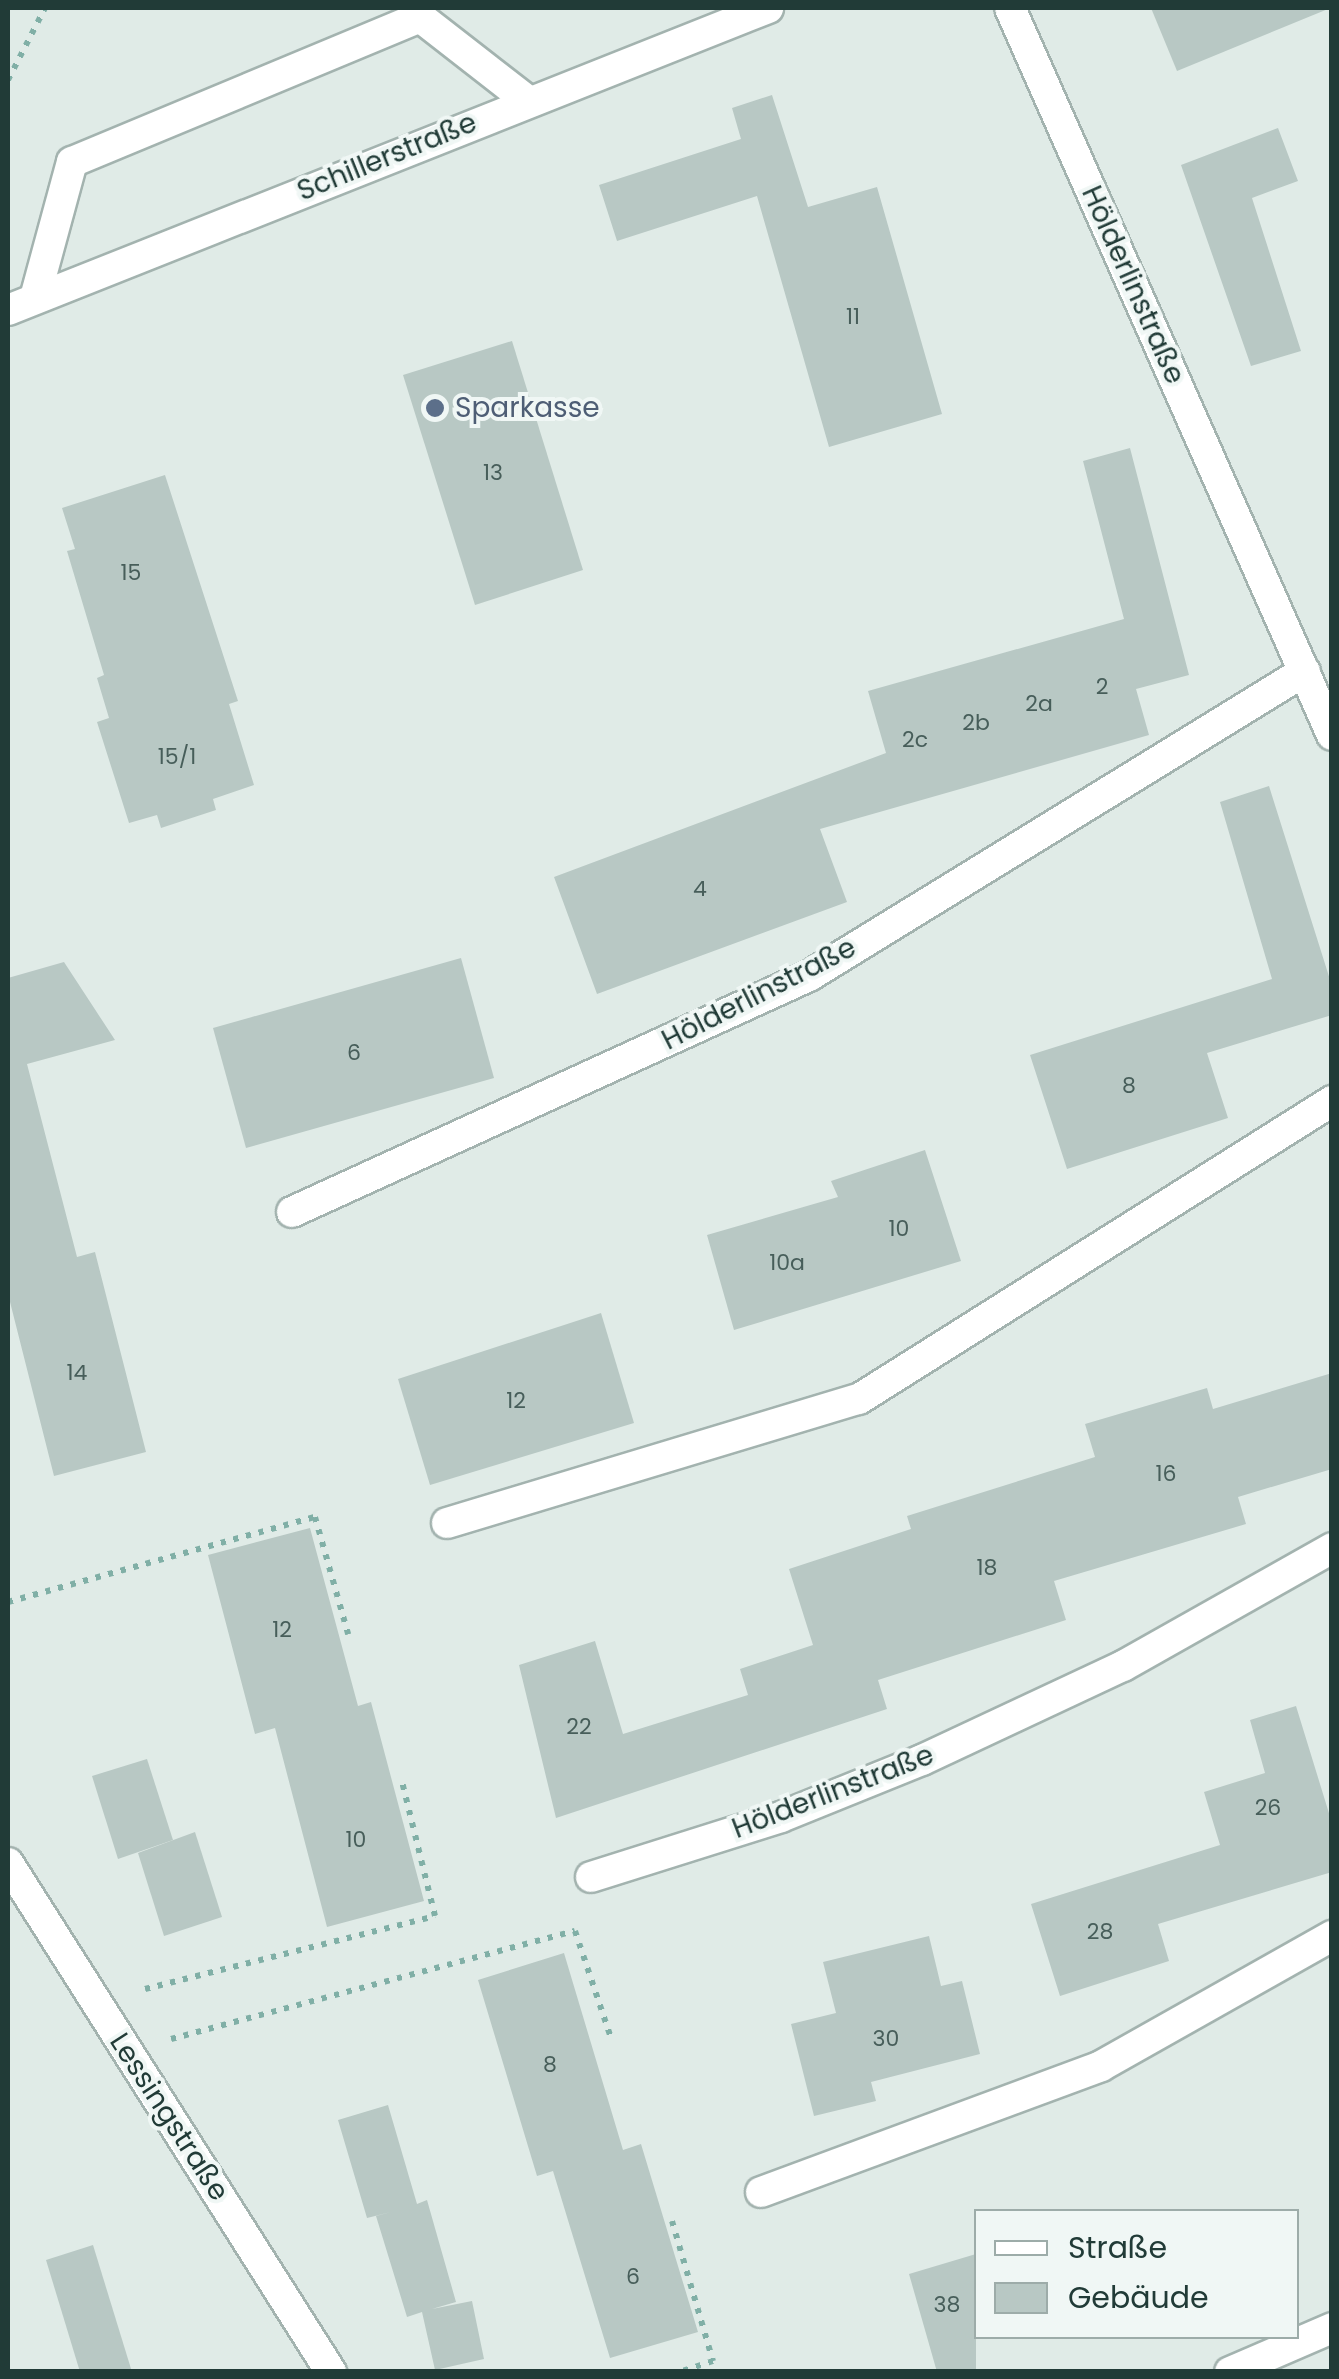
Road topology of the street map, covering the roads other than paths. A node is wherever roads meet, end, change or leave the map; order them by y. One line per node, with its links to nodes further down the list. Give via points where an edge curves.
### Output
1 (768, 8): 3 (street, Schillerstraße)
2 (1010, 8): 5 (street, Hölderlinstraße)
3 (528, 101): 4 (street, Schillerstraße); 4 (street, via 420,16 72,162)
4 (22, 304)
5 (1305, 671): 6 (street, Hölderlinstraße); 8 (street, Hölderlinstraße, via 809,976)
6 (1332, 735)
7 (1332, 1101): 9 (street, via 860,1399)
8 (292, 1212)
9 (447, 1523)
10 (1332, 1548): 12 (street, Hölderlinstraße, via 1123,1666 922,1760 782,1816)
11 (8, 1863): 16 (street, Lessingstraße)
12 (591, 1877)
13 (1332, 1936): 14 (street, via 1101,2066)
14 (761, 2192)
15 (1332, 2328): 17 (street)
16 (331, 2372)
17 (1230, 2372)

